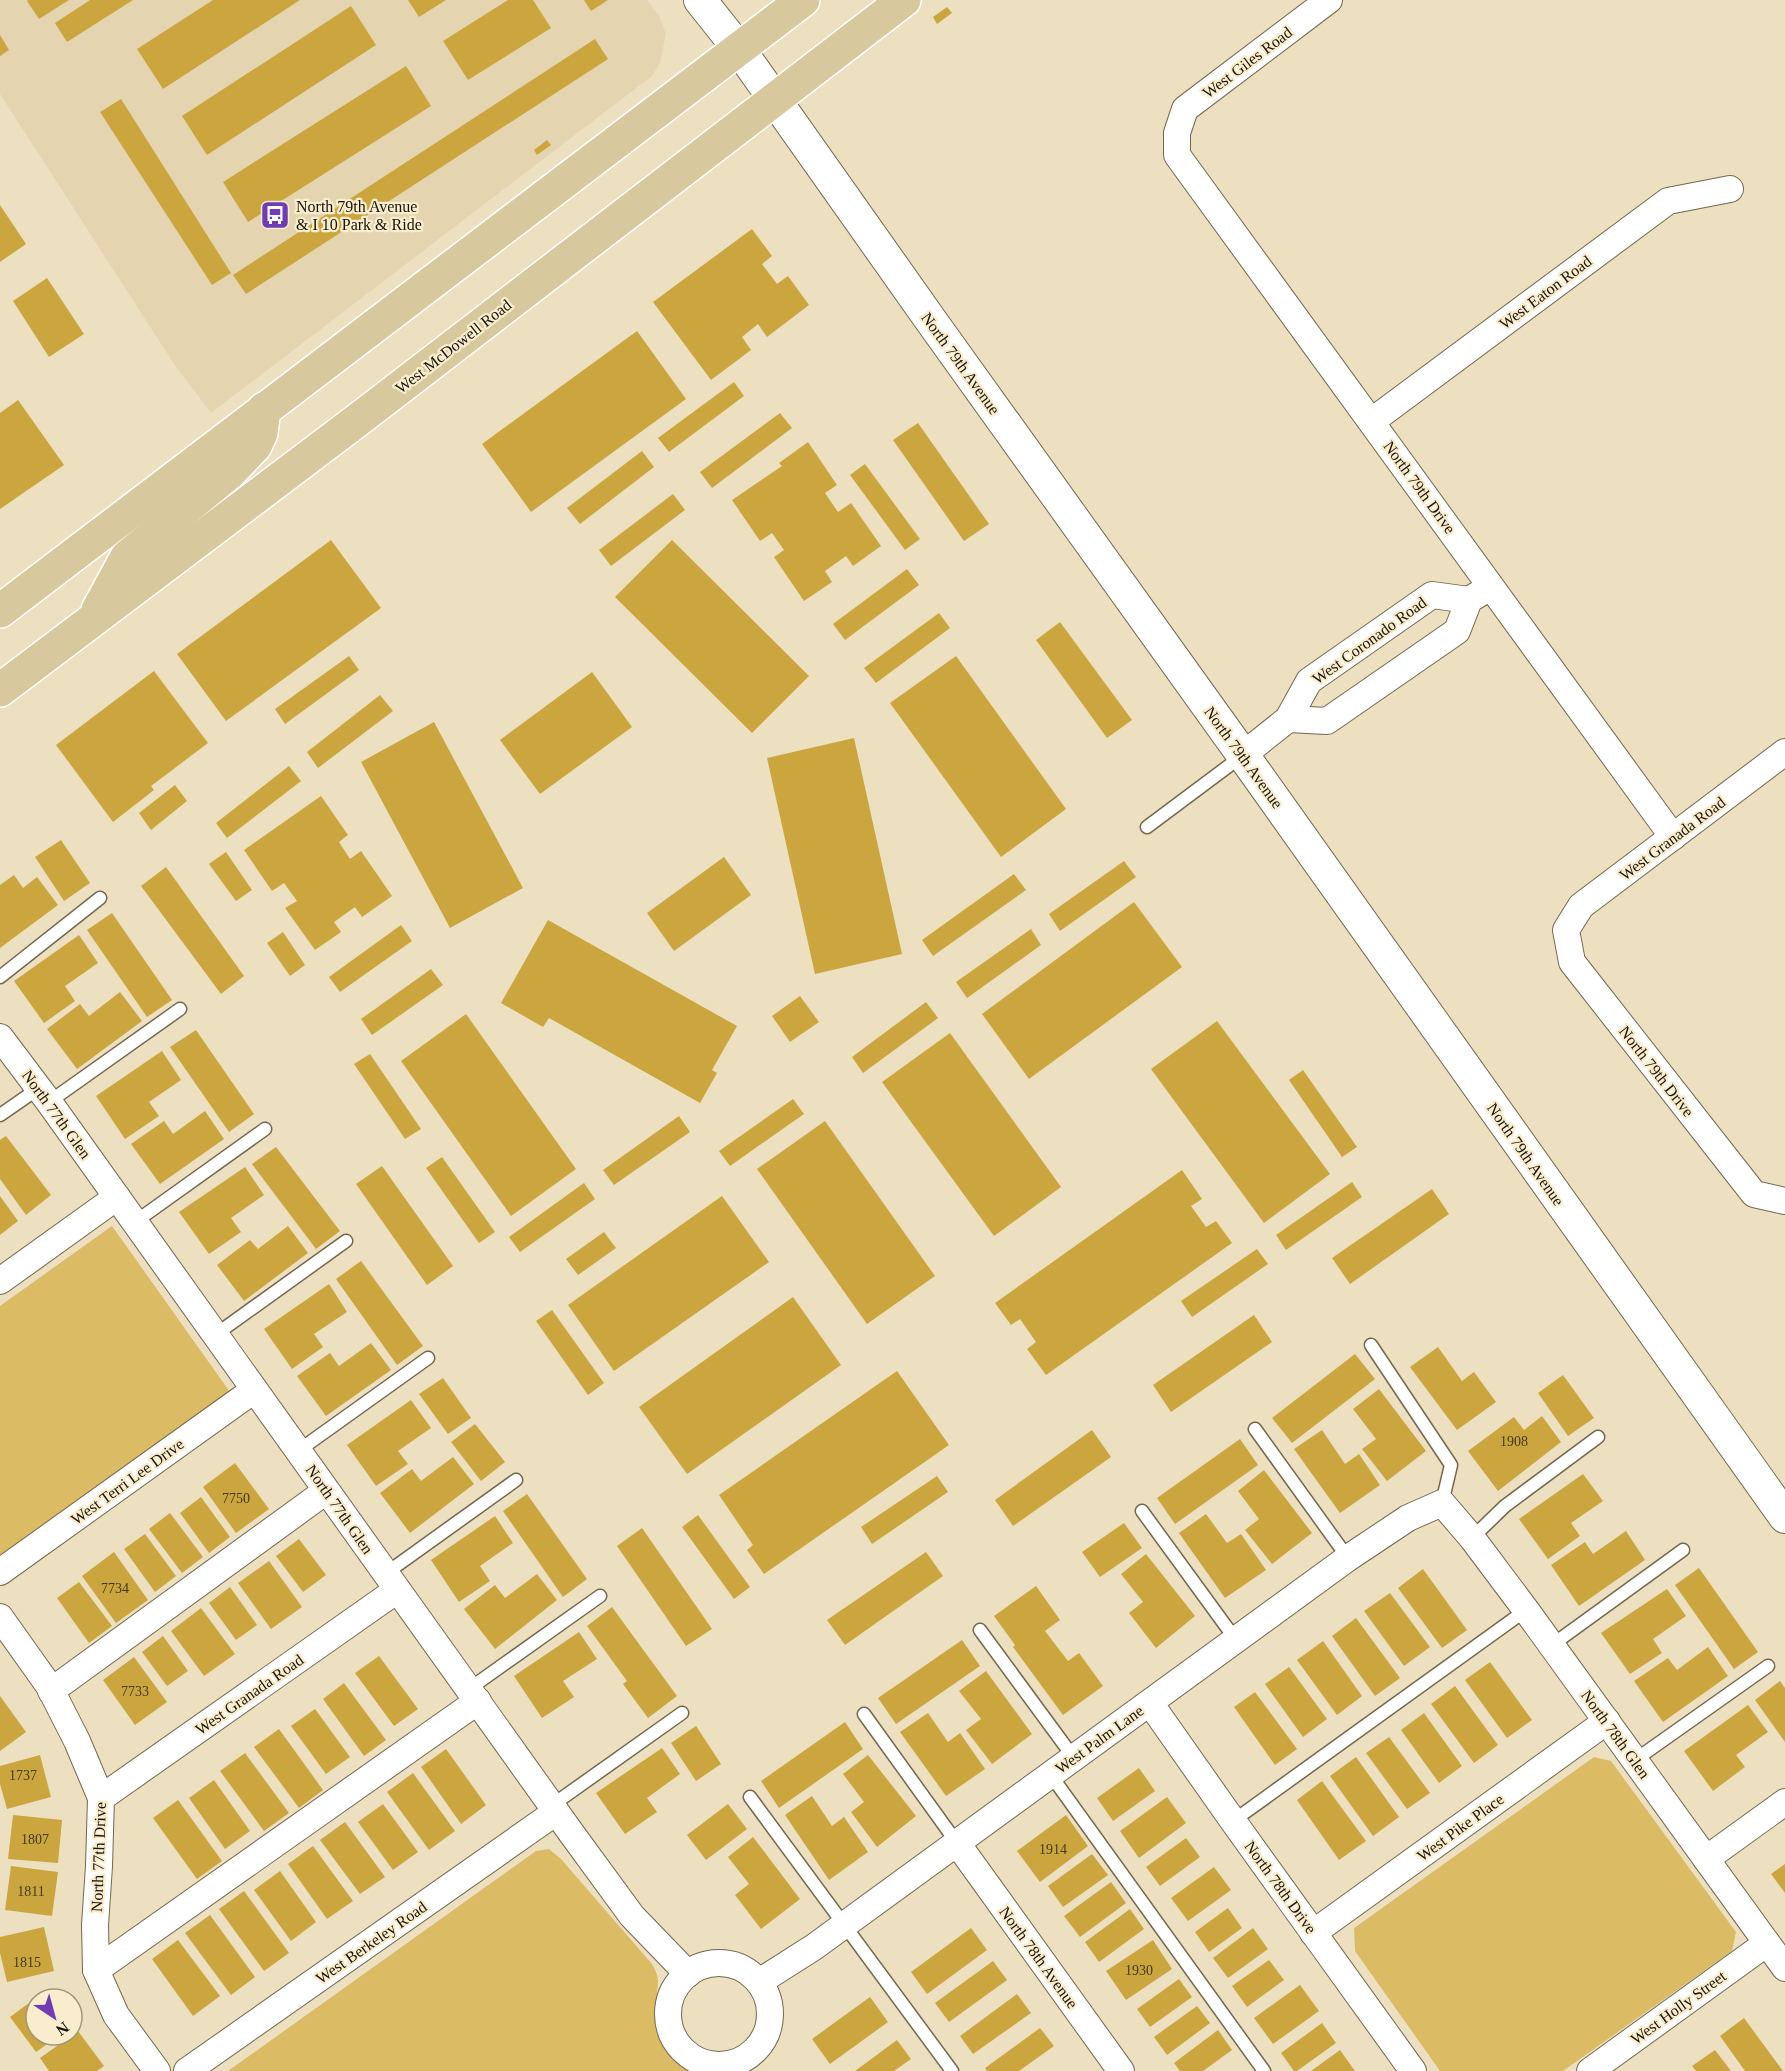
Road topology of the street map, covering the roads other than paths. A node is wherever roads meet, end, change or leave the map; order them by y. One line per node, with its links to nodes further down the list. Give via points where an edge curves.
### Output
1 (700, 0): 5 (street, North 79th Avenue)
2 (803, 0): 5 (main road)
3 (904, 0): 6 (main road, West McDowell Road)
4 (1329, 0): 7 (street, West Giles Road, via 1185,109)
5 (739, 49): 6 (street, North 79th Avenue); 9 (main road)
6 (774, 99): 14 (main road, West McDowell Road); 18 (street, North 79th Avenue)
7 (1177, 133): 10 (street, North 79th Drive, via 1177,155)
8 (1730, 189): 10 (street, West Eaton Road, via 1668,201)
9 (264, 409): 13 (main road); 14 (main road, via 255,446 229,473 127,557)
10 (1372, 421): 11 (street, North 79th Drive)
11 (1491, 585): 12 (street); 20 (street, North 79th Drive)
12 (1469, 600): 16 (street, West Coronado Road, via 1432,596 1309,681); 16 (street, via 1457,632 1327,722)
13 (0, 611)
14 (92, 619): 15 (main road, West McDowell Road)
15 (0, 690)
16 (1288, 719): 18 (street, West Coronado Road)
17 (1785, 752): 20 (street, West Granada Road)
18 (1242, 755): 19 (lane); 45 (street, North 79th Avenue)
19 (1147, 827)
20 (1673, 837): 22 (street, West Granada Road, via 1581,906)
21 (100, 898): 23 (lane)
22 (1566, 930): 30 (street, North 79th Drive, via 1572,962 1754,1194)
23 (0, 976)
24 (180, 1009): 26 (lane)
25 (0, 1037): 26 (street, North 77th Glen)
26 (44, 1095): 27 (lane); 29 (street, North 77th Glen)
27 (0, 1115)
28 (265, 1129): 31 (lane)
29 (117, 1197): 31 (street, North 77th Glen); 33 (street)
30 (1777, 1199)
31 (135, 1222): 34 (street, North 77th Glen)
32 (346, 1242): 34 (lane)
33 (0, 1281)
34 (215, 1335): 37 (street, North 77th Glen)
35 (1371, 1345): 43 (lane, via 1451,1465)
36 (428, 1358): 40 (lane)
37 (254, 1390): 40 (street, North 77th Glen); 49 (street, West Terri Lee Drive)
38 (1255, 1429): 48 (lane)
39 (1598, 1437): 46 (lane, via 1505,1506)
40 (298, 1451): 42 (street, North 77th Glen)
41 (516, 1480): 50 (lane)
42 (326, 1491): 50 (street, North 77th Glen); 58 (street)
43 (1442, 1503): 46 (street, North 78th Glen); 48 (street, West Palm Lane, via 1408,1518)
44 (1142, 1511): 55 (lane)
45 (1785, 1517)
46 (1472, 1538): 52 (street, North 78th Glen)
47 (1683, 1550): 56 (lane)
48 (1348, 1558): 55 (street, West Palm Lane)
49 (0, 1572)
50 (391, 1582): 59 (street, North 77th Glen); 68 (street, West Granada Road)
51 (600, 1596): 59 (lane)
52 (1526, 1610): 56 (street, North 78th Glen); 71 (lane)
53 (0, 1617): 58 (street, North 77th Drive)
54 (980, 1630): 64 (lane)
55 (1236, 1640): 60 (street, West Palm Lane)
56 (1552, 1646): 63 (street, North 78th Glen)
57 (1768, 1666): 65 (lane)
58 (51, 1691): 68 (street, North 77th Drive)
59 (474, 1695): 70 (street, North 77th Glen); 77 (street)
60 (1150, 1703): 64 (street, West Palm Lane); 71 (street, North 78th Drive)
61 (682, 1713): 70 (lane)
62 (864, 1714): 72 (lane)
63 (1606, 1721): 65 (street, North 78th Glen); 75 (street, West Pike Place)
64 (1074, 1758): 66 (street, West Palm Lane)
65 (1635, 1760): 73 (street, North 78th Glen)
66 (1050, 1774): 72 (street, West Palm Lane); 85 (lane)
67 (750, 1797): 74 (lane)
68 (101, 1798): 77 (street, North 77th Drive)
69 (1785, 1802): 73 (street)
70 (553, 1809): 78 (street, North 77th Glen, via 632,1916); 82 (street, West Berkeley Road)
71 (1233, 1821): 75 (street, North 78th Drive)
72 (957, 1843): 74 (street, West Palm Lane); 84 (street, North 78th Avenue)
73 (1706, 1859): 76 (street, North 78th Glen)
74 (843, 1926): 79 (street, West Palm Lane); 83 (lane)
75 (1313, 1933): 86 (street, North 78th Drive)
76 (1778, 1954): 87 (street, West Holly Street)
77 (96, 1970): 81 (street, North 77th Drive, via 116,2015)
78 (688, 1974): 79 (street, via 717,1963 747,1971); 80 (street, via 676,1987 668,2012 671,2032 678,2044 687,2054 710,2064)
79 (759, 1982): 80 (street, via 770,2013)
80 (754, 2063)
81 (157, 2071)
82 (187, 2071)
83 (952, 2071)
84 (1122, 2071)
85 (1264, 2071)
86 (1413, 2071)
87 (1590, 2071)

